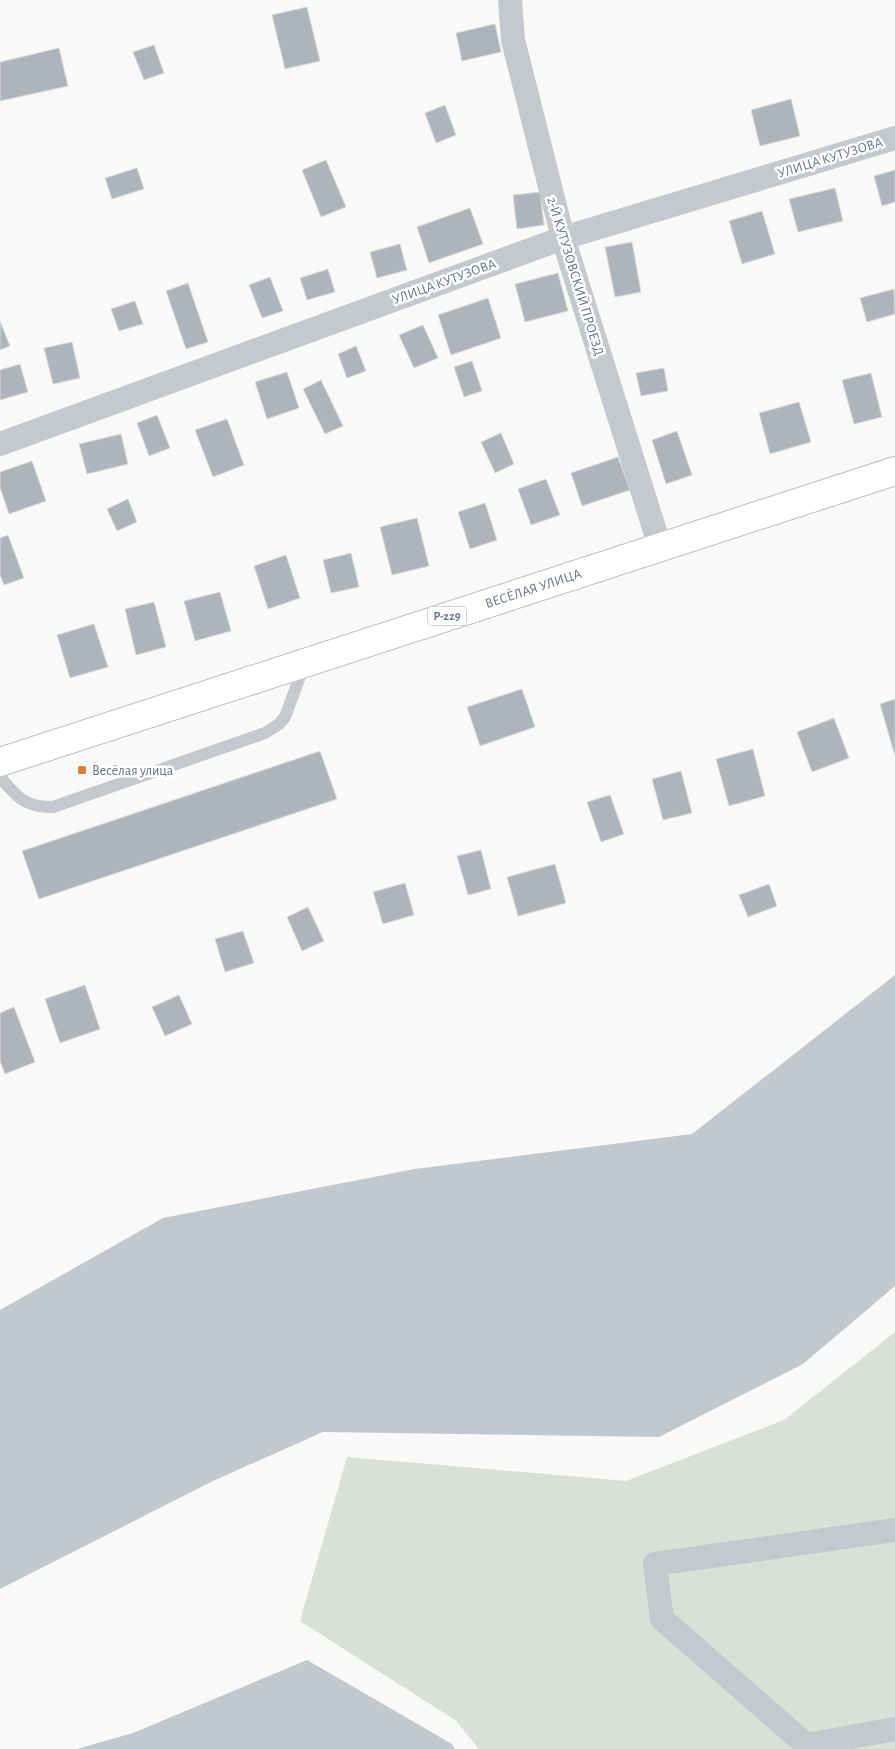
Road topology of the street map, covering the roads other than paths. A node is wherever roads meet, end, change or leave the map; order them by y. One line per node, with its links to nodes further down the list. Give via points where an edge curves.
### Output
1 (510, 0): 3 (street, 2-Й КУТУЗОВСКИЙ ПРОЕЗД, via 513,40)
2 (895, 138): 3 (street, УЛИЦА КУТУЗОВА)
3 (563, 238): 4 (street, УЛИЦА КУТУЗОВА); 6 (street, 2-Й КУТУЗОВСКИЙ ПРОЕЗД)
4 (0, 444)
5 (895, 471): 6 (main road, ВЕСЁЛАЯ УЛИЦА / Р-229)
6 (660, 547): 7 (main road, ВЕСЁЛАЯ УЛИЦА / Р-229)
7 (305, 663): 8 (main road, ВЕСЁЛАЯ УЛИЦА / Р-229); 9 (lane, via 285,717 265,733 53,807 24,801)
8 (0, 762)
9 (0, 777)
10 (895, 1530): 12 (street, via 655,1564 662,1619)
11 (895, 1729): 12 (street)
12 (809, 1747)

